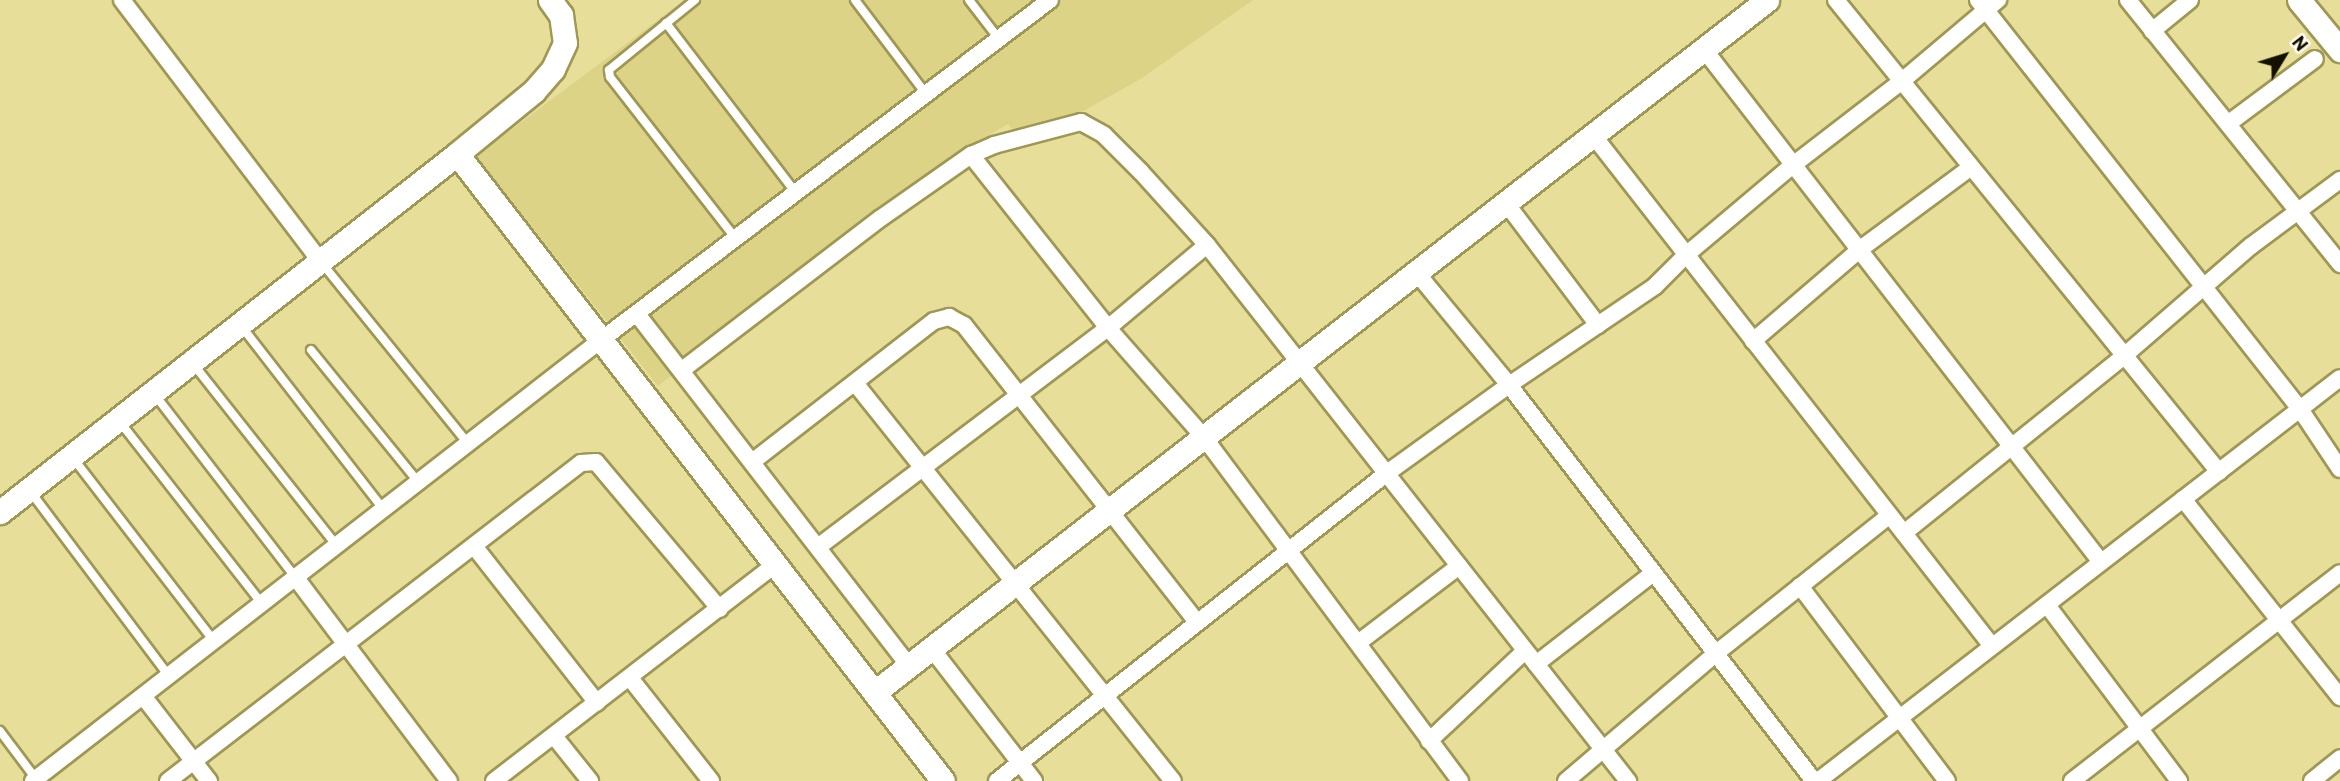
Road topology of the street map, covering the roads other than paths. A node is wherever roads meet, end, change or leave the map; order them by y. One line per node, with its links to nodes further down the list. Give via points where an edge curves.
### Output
1 (122, 0): 35 (street)
2 (550, 0): 23 (street, via 561,15 565,43 554,69)
3 (695, 0): 13 (lane)
4 (855, 0): 20 (lane)
5 (969, 0): 15 (lane)
6 (1050, 0): 15 (street)
7 (1767, 0): 16 (street)
8 (1836, 0): 19 (street)
9 (2128, 0): 14 (street)
10 (2190, 0): 14 (street)
11 (2299, 0): 17 (street)
12 (1987, 3): 19 (street); 38 (street)
13 (666, 23): 28 (lane); 31 (lane, via 614,64 610,77)
14 (2152, 31): 21 (street)
15 (999, 39): 20 (street)
16 (1703, 48): 22 (street); 25 (street)
17 (2340, 50)
18 (2315, 59): 21 (street)
19 (1902, 81): 25 (street); 26 (street)
20 (926, 94): 28 (street)
21 (2230, 123): 30 (street)
22 (1593, 135): 29 (street); 34 (street)
23 (457, 154): 35 (street); 43 (street)
24 (971, 155): 32 (street, via 1081,122 1104,135); 42 (street); 49 (street)
25 (1793, 165): 33 (street); 34 (street)
26 (1971, 167): 33 (street); 46 (street)
27 (2340, 180): 30 (street)
28 (796, 193): 31 (street)
29 (1506, 202): 37 (street); 41 (street)
30 (2299, 211): 36 (street); 38 (street)
31 (736, 239): 39 (street)
32 (1207, 245): 42 (street); 48 (street)
33 (1859, 250): 44 (street); 59 (street)
34 (1686, 255): 41 (street, via 1655,286); 44 (street)
35 (321, 262): 40 (street); 58 (lane)
36 (2340, 264)
37 (1416, 272): 48 (street); 52 (street)
38 (2202, 286): 46 (street); 55 (street)
39 (638, 314): 43 (street); 49 (street)
40 (240, 325): 47 (street); 69 (lane)
41 (1598, 325): 52 (street)
42 (1108, 328): 54 (street); 57 (street)
43 (601, 340): 58 (street); 79 (street)
44 (1753, 341): 72 (street)
45 (312, 349): 66 (lane)
46 (2125, 355): 59 (street); 64 (street)
47 (192, 362): 53 (street); 74 (lane)
48 (1300, 363): 57 (street); 65 (street)
49 (682, 370): 61 (street)
50 (2340, 378): 55 (street)
51 (855, 383): 54 (street, via 934,321 949,317 964,325); 61 (street); 62 (street)
52 (1509, 385): 65 (street); 82 (street)
53 (153, 393): 56 (street); 83 (lane)
54 (1019, 395): 62 (street); 70 (street)
55 (2300, 409): 63 (street); 64 (street)
56 (118, 420): 60 (street); 86 (lane)
57 (1203, 436): 70 (street); 77 (street)
58 (469, 444): 66 (street)
59 (2012, 447): 73 (street); 78 (street)
60 (71, 456): 67 (street); 91 (lane)
61 (752, 462): 76 (street)
62 (923, 468): 76 (street); 84 (street)
63 (2340, 469)
64 (2219, 472): 68 (street)
65 (1387, 473): 77 (street); 80 (street)
66 (419, 483): 69 (street)
67 (29, 489): 71 (street); 100 (lane)
68 (2183, 499): 78 (street); 89 (street)
69 (384, 510): 74 (street)
70 (1110, 511): 84 (street); 90 (street)
71 (0, 512)
72 (1890, 515): 73 (street); 85 (street)
73 (1904, 533): 94 (street)
74 (337, 546): 83 (street)
75 (474, 546): 88 (street, via 581,463 596,462); 93 (street); 106 (street)
76 (818, 547): 99 (street)
77 (1287, 550): 90 (street); 92 (street)
78 (2101, 562): 87 (street)
79 (776, 564): 88 (street); 102 (street)
80 (1459, 566): 92 (street); 96 (street)
81 (2340, 572): 89 (street)
82 (1652, 574): 97 (street); 98 (street)
83 (296, 578): 86 (street); 93 (street)
84 (1015, 585): 95 (street); 105 (street)
85 (1801, 586): 97 (street); 107 (street)
86 (262, 604): 91 (street)
87 (2047, 605): 94 (street); 108 (street)
88 (720, 608): 101 (street)
89 (2280, 619): 104 (street); 108 (street)
90 (1196, 621): 105 (street)
91 (214, 641): 100 (street)
92 (1358, 643): 111 (street)
93 (346, 645): 114 (street); 119 (street)
94 (1992, 646): 107 (street)
95 (932, 649): 99 (street); 115 (street)
96 (1525, 651): 98 (street); 111 (street)
97 (1715, 654): 112 (street); 130 (street)
98 (1536, 664): 112 (street)
99 (910, 667): 102 (street)
100 (169, 676): 103 (street)
101 (630, 678): 106 (street); 122 (street)
102 (875, 692): 123 (street)
103 (143, 696): 114 (street); 116 (street)
104 (2340, 696)
105 (1105, 697): 115 (street); 126 (street)
106 (597, 702): 110 (street)
107 (1899, 718): 130 (street); 131 (street)
108 (2140, 727): 132 (street); 133 (street)
109 (0, 731): 116 (lane)
110 (554, 736): 120 (street); 121 (street)
111 (1429, 741): 127 (street)
112 (1604, 750): 128 (street); 129 (street)
113 (2340, 758): 134 (street)
114 (194, 761): 117 (street); 118 (street)
115 (1020, 763): 124 (street); 125 (street)
116 (35, 780)
117 (168, 781)
118 (209, 781)
119 (449, 781)
120 (494, 781)
121 (590, 781)
122 (711, 781)
123 (943, 781)
124 (997, 781)
125 (1034, 781)
126 (1173, 781)
127 (1460, 781)
128 (1566, 781)
129 (1628, 781)
130 (1816, 781)
131 (1947, 781)
132 (2072, 781)
133 (2179, 781)
134 (2312, 781)

